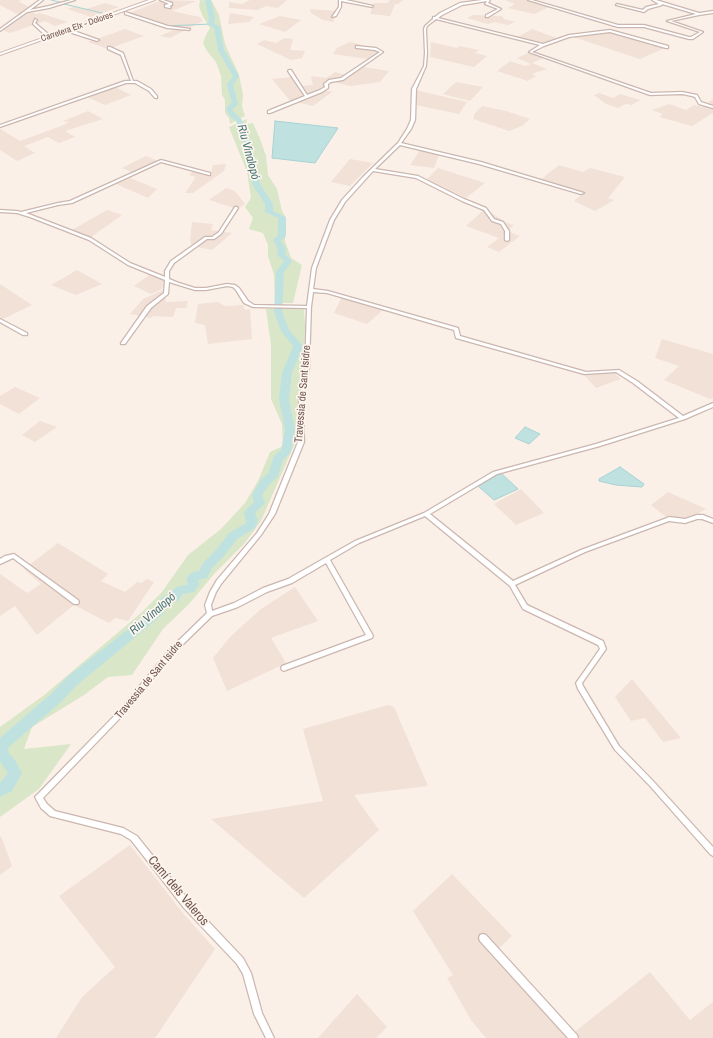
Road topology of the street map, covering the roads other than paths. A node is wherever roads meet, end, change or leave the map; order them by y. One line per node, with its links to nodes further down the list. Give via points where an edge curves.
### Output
1 (42, 0): 14 (street)
2 (74, 0): 14 (street)
3 (147, 0): 31 (main road, Carretera Elx - Dolores)
4 (153, 0): 31 (main road, Carretera Elx - Dolores)
5 (160, 0): 13 (street, via 171,4 166,6)
6 (341, 0): 12 (street); 18 (street, via 340,7)
7 (488, 0): 19 (street, via 486,3 500,9); 20 (street, via 461,4)
8 (528, 0): 17 (street, via 618,26 644,26 689,38 702,32 668,21)
9 (653, 0): 10 (street)
10 (660, 2): 11 (street, via 661,4 647,8 644,12); 17 (street)
11 (617, 5)
12 (372, 6)
13 (170, 7)
14 (26, 11): 23 (street)
15 (713, 12): 17 (street)
16 (126, 13): 22 (street, via 168,27)
17 (699, 14)
18 (333, 16)
19 (487, 16)
20 (434, 18): 27 (street); 39 (street, Travessia de Sant Isidre, via 425,29 425,66 414,89 413,120)
21 (36, 20): 25 (street, via 34,24)
22 (189, 29)
23 (0, 30)
24 (73, 32): 26 (street)
25 (46, 34)
26 (98, 40)
27 (543, 45): 29 (street, via 569,36 610,32); 36 (street, via 530,52 651,94 682,93 696,96 700,103)
28 (357, 47): 34 (street, via 382,52 342,79 330,81 326,84 327,87)
29 (667, 47)
30 (109, 48): 33 (street, via 122,54)
31 (0, 53)
32 (290, 71): 34 (street)
33 (132, 82): 35 (street, via 150,90); 38 (street)
34 (307, 96): 37 (street)
35 (156, 97)
36 (713, 107)
37 (269, 112)
38 (0, 126)
39 (399, 144): 40 (street, Travessia de Sant Isidre); 42 (street, via 480,163)
40 (372, 170): 46 (street, via 417,177 485,209 493,220 502,223 507,231); 48 (street, Travessia de Sant Isidre, via 343,201 332,220 314,268)
41 (209, 174): 45 (street, via 161,161 71,202)
42 (582, 193)
43 (236, 208): 47 (street, via 220,233 213,238 206,238 172,262 167,271)
44 (0, 211): 45 (street)
45 (22, 214): 47 (street, via 95,241 129,264)
46 (507, 240)
47 (167, 280): 49 (street, via 195,289 234,286 253,306); 52 (street, via 166,293 149,306)
48 (311, 290): 49 (street, Travessia de Sant Isidre); 54 (street, via 328,292 456,329 458,337 555,365 586,373 616,371)
49 (309, 307): 61 (street, Travessia de Sant Isidre, via 307,368 301,401 301,442 272,514 259,534 219,582 208,605)
50 (0, 320): 51 (street)
51 (25, 334)
52 (123, 343)
53 (713, 405): 54 (street)
54 (683, 418): 55 (street, via 495,473)
55 (426, 514): 57 (street, via 357,542); 59 (street)
56 (713, 521): 59 (street, via 703,517 685,521 669,519 583,551)
57 (327, 560): 61 (street, via 290,581); 62 (street, via 370,636)
58 (0, 562): 60 (street, via 14,556)
59 (512, 584): 64 (street, via 525,607 600,643 602,649 579,683 580,687 617,748)
60 (76, 602)
61 (210, 614): 63 (street, Travessia de Sant Isidre, via 172,651 121,713)
62 (284, 668)
63 (39, 797): 66 (street, Camí dels Valeros, via 53,814 123,831 134,838 186,905 240,962 247,973 258,1014)
64 (713, 852)
65 (484, 938): 67 (street)
66 (270, 1038)
67 (574, 1038)

